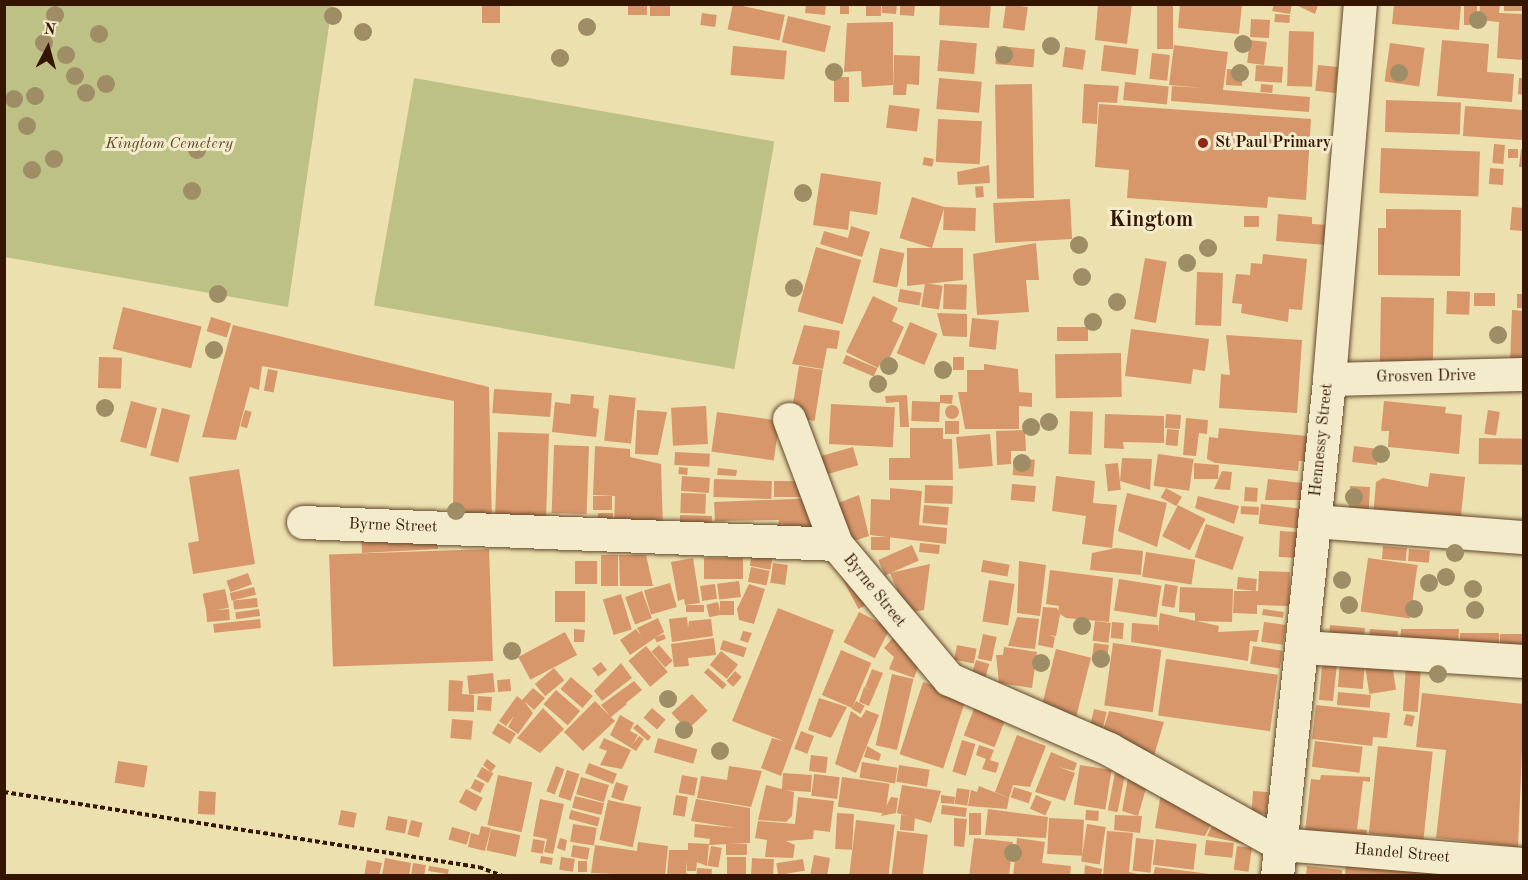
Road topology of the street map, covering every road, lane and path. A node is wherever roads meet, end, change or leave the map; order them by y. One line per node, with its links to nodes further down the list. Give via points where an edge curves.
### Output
1 (1360, 4): 3 (street, Hennessy Street)
2 (1524, 374): 3 (street, Grosven Drive)
3 (1329, 379): 5 (street, Hennessy Street)
4 (789, 419): 8 (street)
5 (1314, 521): 7 (street); 9 (street, Hennessy Street)
6 (303, 522): 8 (street, Byrne Street)
7 (1524, 537)
8 (836, 544): 12 (street, Byrne Street, via 949,679 1109,749)
9 (1303, 647): 10 (street); 12 (street, Hennessy Street)
10 (1524, 661)
11 (4, 792): 14 (path, via 480,867)
12 (1279, 860): 13 (street, Handel Street)
13 (1524, 864)
14 (502, 876)

